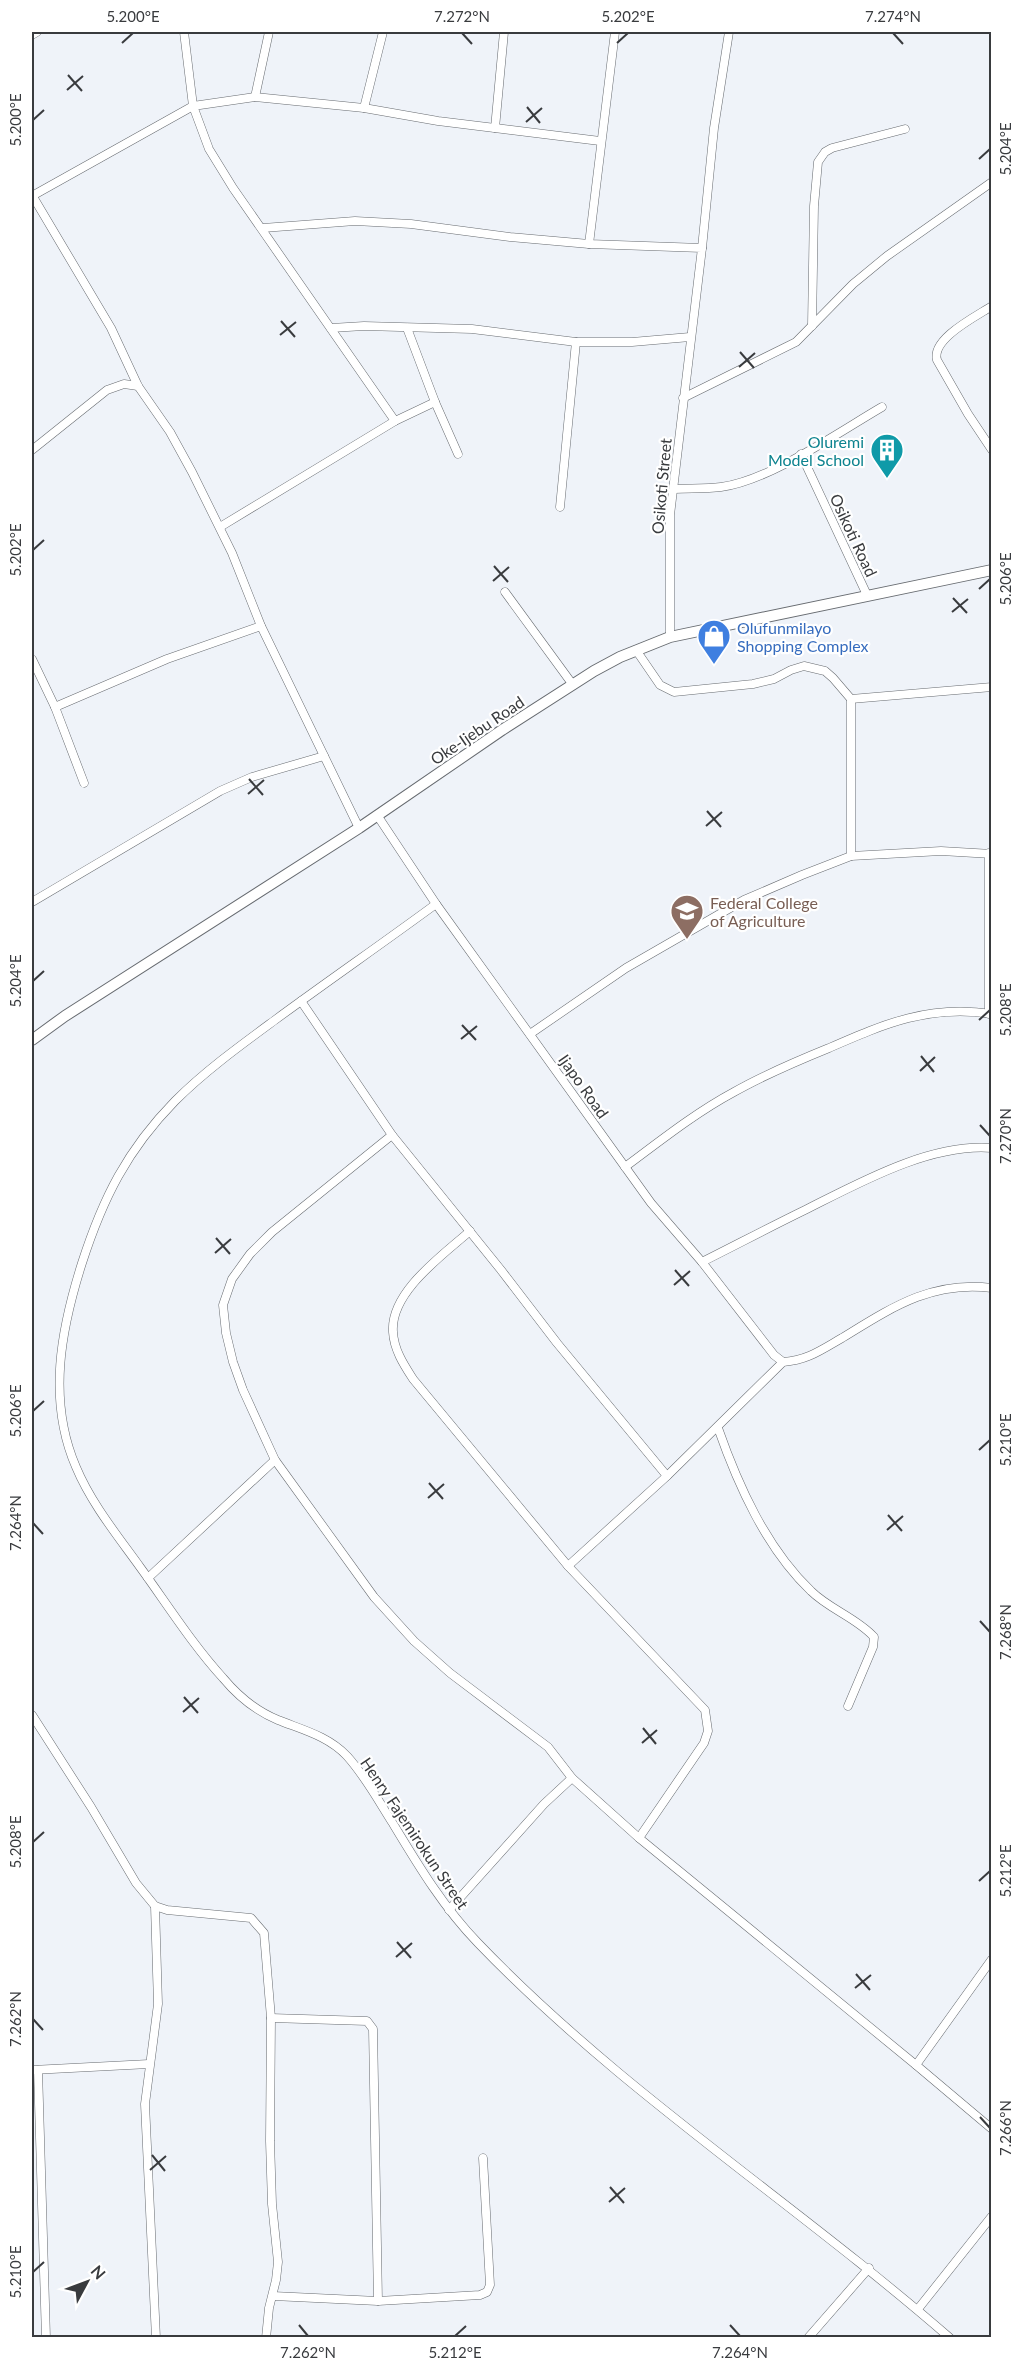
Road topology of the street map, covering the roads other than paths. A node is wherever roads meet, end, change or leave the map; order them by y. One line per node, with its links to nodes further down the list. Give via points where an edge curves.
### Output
1 (37, 32): 8 (street)
2 (184, 32): 10 (street)
3 (269, 32): 9 (street)
4 (383, 32): 11 (street)
5 (504, 32): 12 (street)
6 (615, 32): 14 (street)
7 (729, 32): 19 (street, Osikoti Street)
8 (32, 35)
9 (255, 97): 10 (street); 11 (street)
10 (193, 106): 16 (street); 17 (street, via 209,149)
11 (364, 108): 12 (street)
12 (495, 128): 14 (street)
13 (905, 129): 21 (street, via 832,148 818,162)
14 (600, 141): 18 (street)
15 (992, 183): 21 (street, via 887,256)
16 (32, 196): 26 (street, via 111,328)
17 (263, 228): 18 (street, via 355,221); 22 (street)
18 (589, 244): 19 (street)
19 (702, 248): 24 (street, Osikoti Street)
20 (992, 306): 32 (street, via 946,338 935,353)
21 (812, 326): 27 (street, via 781,351)
22 (331, 328): 23 (street); 30 (street)
23 (407, 328): 25 (street, via 472,329); 28 (street)
24 (690, 337): 25 (street); 27 (street, Osikoti Street)
25 (576, 342): 36 (street)
26 (138, 386): 31 (street, via 124,384 107,390); 37 (street, via 170,432)
27 (683, 398): 35 (street, Osikoti Street)
28 (435, 402): 30 (street); 33 (street)
29 (882, 407): 34 (street)
30 (395, 422): 37 (street)
31 (32, 450)
32 (992, 450)
33 (458, 454)
34 (801, 454): 35 (street, via 741,482); 40 (street, Osikoti Road)
35 (674, 489): 42 (street, Osikoti Street, via 669,533)
36 (560, 507)
37 (220, 526): 41 (street)
38 (992, 570): 40 (main road, Oke-Ijebu Road)
39 (505, 592): 45 (street)
40 (867, 595): 42 (main road, Oke-Ijebu Road)
41 (261, 626): 48 (street, via 167,658); 49 (street)
42 (670, 638): 43 (main road, Oke-Ijebu Road)
43 (636, 650): 45 (main road, Oke-Ijebu Road); 47 (street, via 660,685 674,692 753,684 804,666 825,671)
44 (32, 659): 48 (street)
45 (573, 685): 51 (main road, Oke-Ijebu Road)
46 (992, 687): 47 (street)
47 (851, 699): 54 (street)
48 (55, 707): 50 (street)
49 (324, 756): 52 (street); 55 (street, via 252,777 220,791)
50 (84, 783)
51 (377, 815): 52 (main road, Oke-Ijebu Road); 56 (street, Ijapo Road)
52 (359, 828): 60 (main road, Oke-Ijebu Road)
53 (990, 854): 54 (street, via 941,851); 58 (street)
54 (851, 856): 59 (street, via 744,900 626,968)
55 (32, 902)
56 (436, 904): 57 (street, Henry Fajemirokun Street); 59 (street, Ijapo Road)
57 (301, 1001): 61 (street); 72 (street, Henry Fajemirokun Street, via 230,1053 178,1098 129,1155 108,1192 72,1294 58,1379 65,1435 93,1499)
58 (990, 1014): 63 (street, via 966,1010 922,1014 876,1027 734,1092)
59 (530, 1034): 63 (street, Ijapo Road)
60 (32, 1040)
61 (392, 1135): 64 (street); 69 (street, via 272,1232 232,1279 223,1305 226,1333 243,1390)
62 (992, 1148): 65 (street, via 941,1153 873,1176)
63 (625, 1167): 65 (street, Ijapo Road)
64 (470, 1231): 70 (street); 71 (street, via 424,1271 404,1295 395,1314 393,1332 400,1358 420,1388)
65 (702, 1262): 67 (street, Ijapo Road)
66 (992, 1288): 67 (street, via 951,1286 925,1294 878,1316 806,1359)
67 (783, 1362): 68 (street)
68 (718, 1428): 70 (street); 73 (street, via 736,1480 768,1537 795,1574 812,1593 874,1637)
69 (275, 1460): 72 (street); 75 (street, via 374,1597 414,1641 548,1747)
70 (667, 1476): 71 (street)
71 (568, 1566): 76 (street, via 705,1710 708,1720 704,1743)
72 (148, 1578): 78 (street, Henry Fajemirokun Street, via 233,1690 253,1707 330,1742 345,1754)
73 (848, 1706)
74 (32, 1715): 77 (street, via 136,1883)
75 (572, 1778): 76 (street); 78 (street)
76 (639, 1838): 82 (street)
77 (155, 1906): 80 (street, via 250,1918 258,1924 264,1933); 81 (street, via 158,2004)
78 (448, 1910): 87 (street, Henry Fajemirokun Street, via 538,2004 720,2153)
79 (992, 1959): 82 (street)
80 (271, 2018): 88 (street, via 270,2141 278,2262); 89 (street, via 367,2021 373,2029)
81 (149, 2064): 83 (street); 92 (street, via 145,2103)
82 (916, 2065): 84 (street)
83 (35, 2070): 91 (street)
84 (992, 2129)
85 (483, 2158): 89 (street, via 490,2286 487,2292)
86 (992, 2216): 90 (street)
87 (869, 2268): 90 (street, Henry Fajemirokun Street); 94 (street)
88 (273, 2296): 89 (street); 93 (street)
89 (378, 2301)
90 (918, 2309): 95 (street, Henry Fajemirokun Street)
91 (46, 2337)
92 (156, 2337)
93 (266, 2337)
94 (808, 2337)
95 (950, 2337)

